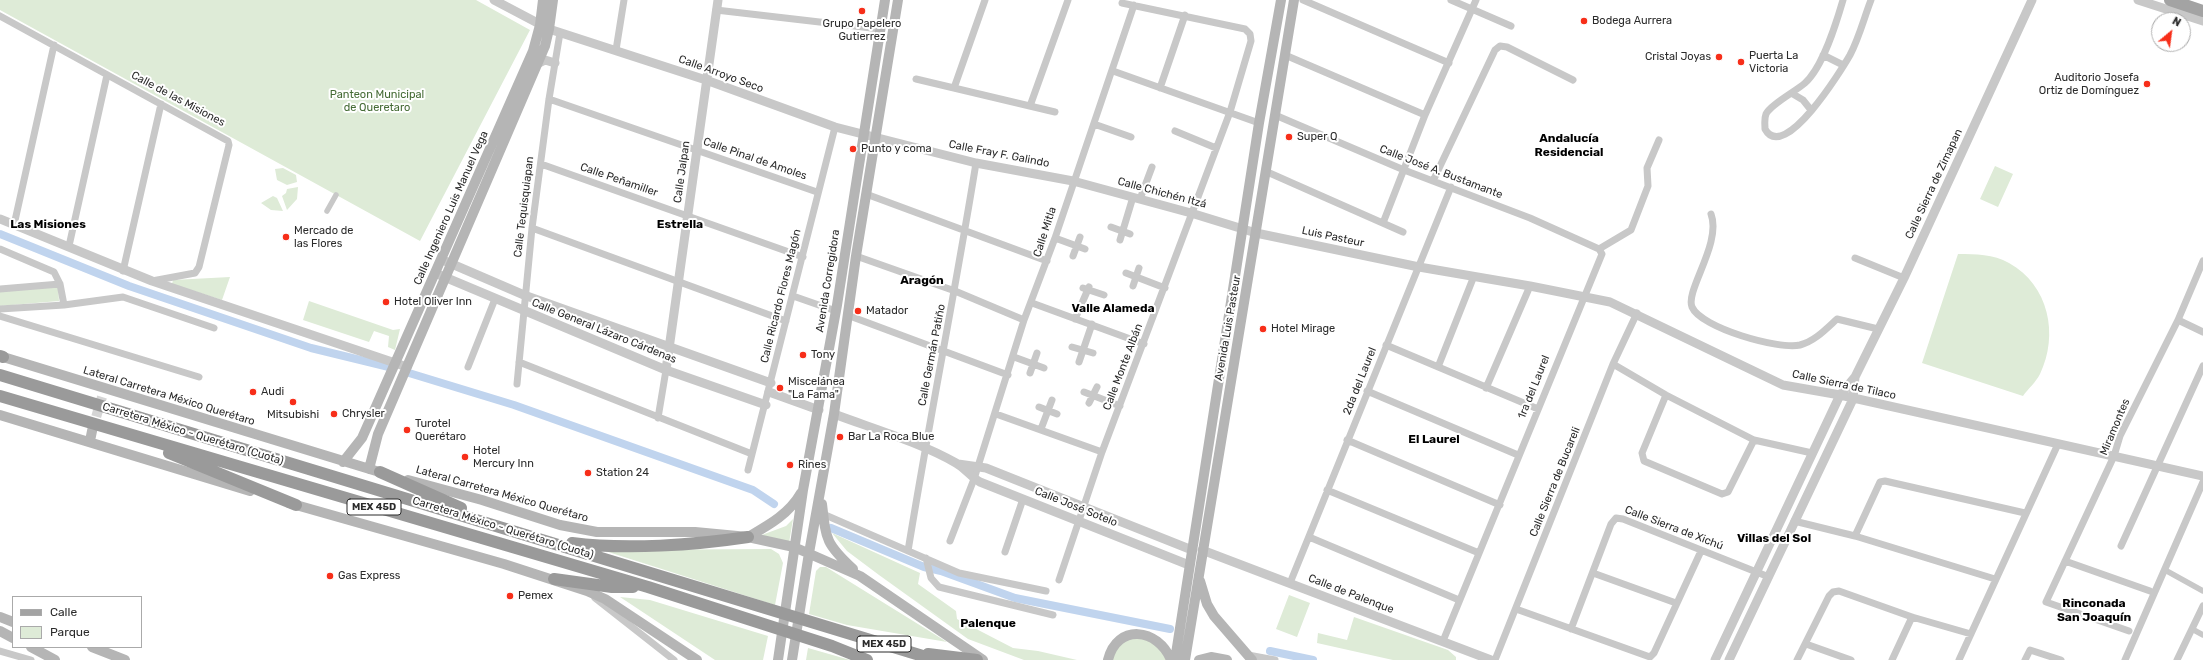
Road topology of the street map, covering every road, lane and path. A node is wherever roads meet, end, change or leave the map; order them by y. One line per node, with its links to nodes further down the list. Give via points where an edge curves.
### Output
1 (494, 0): 29 (street, Calle Arroyo Seco)
2 (543, 0): 29 (main road, Calle Ingeniero Luis Manuel Vega)
3 (553, 0): 29 (main road, Calle Ingeniero Luis Manuel Vega)
4 (624, 0): 33 (street)
5 (718, 0): 23 (street, Calle Jalpan)
6 (884, 0): 30 (main road, Avenida Corregidora)
7 (898, 0): 61 (main road)
8 (985, 0): 45 (street)
9 (1068, 0): 50 (street)
10 (1281, 0): 56 (main road, Avenida Luis Pasteur)
11 (1294, 0): 34 (main road, Avenida Luis Pasteur)
12 (1303, 0): 37 (street)
13 (1451, 0): 22 (street)
14 (1476, 0): 22 (street)
15 (1843, 0): 35 (street)
16 (1871, 0): 39 (street, via 1858,37)
17 (2032, 0): 116 (street, Calle Sierra de Zimapan)
18 (2138, 0): 27 (street)
19 (2170, 0): 24 (main road)
20 (1122, 3): 21 (street)
21 (1134, 5): 25 (street); 40 (street, Calle Mitla)
22 (1472, 9): 28 (street); 37 (street)
23 (716, 10): 30 (street); 43 (street, Calle Jalpan)
24 (2203, 11)
25 (1185, 15): 46 (street); 53 (street, Calle Monte Albán, via 1245,29 1250,34 1252,42)
26 (0, 17): 32 (street, Calle de las Misiones)
27 (2203, 21)
28 (1511, 26)
29 (545, 27): 31 (street, Calle Arroyo Seco); 38 (main road, Calle Ingeniero Luis Manuel Vega); 105 (main road, Calle Ingeniero Luis Manuel Vega)
30 (880, 30): 60 (main road, Avenida Corregidora)
31 (560, 33): 33 (street, Calle Arroyo Seco); 36 (street, Calle Tequisquiapan)
32 (54, 45): 41 (street, Calle de las Misiones); 84 (street)
33 (616, 50): 43 (street, Calle Arroyo Seco)
34 (1285, 55): 54 (main road, Avenida Luis Pasteur); 55 (street)
35 (1823, 55): 39 (street); 47 (street, via 1812,75)
36 (555, 63): 38 (street, via 545,60); 48 (street, Calle Tequisquiapan)
37 (1449, 63): 55 (street)
38 (537, 64): 105 (main road, Calle Ingeniero Luis Manuel Vega)
39 (1843, 66): 51 (street)
40 (1113, 70): 46 (street); 57 (street, Calle Mitla)
41 (107, 75): 49 (street, Calle de las Misiones); 96 (street)
42 (916, 79): 45 (street)
43 (706, 80): 58 (street, Calle Arroyo Seco); 65 (street, Calle Jalpan)
44 (1573, 80): 72 (street, via 1507,47 1500,46 1495,50)
45 (954, 88): 50 (street)
46 (1160, 88): 53 (street)
47 (1793, 94): 51 (street); 51 (street, via 1768,110 1765,120 1767,132 1779,137 1785,135)
48 (549, 99): 65 (street, Calle Pinal de Amoles); 67 (street, Calle Tequisquiapan)
49 (161, 104): 110 (street); 117 (street, Calle de las Misiones, via 224,138 229,145 198,269 195,273)
50 (1030, 106): 52 (street)
51 (1811, 110)
52 (1055, 112)
53 (1230, 112): 56 (street); 64 (street, Calle Monte Albán)
54 (1275, 115): 69 (street, Calle José A. Bustamante); 70 (main road, Avenida Luis Pasteur)
55 (1425, 115): 69 (street)
56 (1259, 123): 87 (main road, Avenida Luis Pasteur)
57 (1094, 124): 62 (street); 71 (street, Calle Mitla)
58 (835, 127): 60 (street, Calle Arroyo Seco); 74 (street, Calle Ricardo Flores Magón)
59 (1175, 131): 64 (street)
60 (863, 134): 61 (street, Calle Arroyo Seco); 134 (main road, Avenida Corregidora)
61 (874, 138): 66 (street, Calle Fray F. Galindo); 75 (main road)
62 (1131, 138)
63 (1659, 140): 100 (street, via 1647,168 1648,186 1631,230)
64 (1216, 148): 79 (street, Calle Monte Albán)
65 (697, 151): 74 (street, Calle Pinal de Amoles); 81 (street, Calle Jalpan)
66 (976, 163): 71 (street, Calle Fray F. Galindo); 88 (street, Calle Germán Patiño)
67 (541, 164): 81 (street, Calle Peñamiller); 86 (street, Calle Tequisquiapan)
68 (1152, 167): 77 (street)
69 (1404, 170): 72 (street, Calle José A. Bustamante); 83 (street)
70 (1266, 171): 83 (street); 91 (main road, Avenida Luis Pasteur)
71 (1073, 181): 77 (street, Calle Chichén Itzá); 94 (street, Calle Mitla)
72 (1433, 181): 73 (street, Calle José A. Bustamante)
73 (1451, 187): 100 (street, Calle José A. Bustamante); 108 (street, 2da del Laurel)
74 (818, 192): 103 (street, Calle Ricardo Flores Magón)
75 (866, 194): 88 (street); 101 (main road)
76 (336, 195): 78 (street)
77 (1136, 198): 79 (street, Calle Chichén Itzá); 89 (street)
78 (327, 211)
79 (1191, 213): 87 (street, Calle Chichén Itzá); 122 (street, Calle Monte Albán)
80 (1711, 214): 144 (street, via 1714,228 1707,257 1692,297 1692,306 1699,316 1722,329 1758,340 1799,345 1815,338 1837,319)
81 (687, 216): 103 (street, Calle Peñamiller); 118 (street, Calle Jalpan)
82 (0, 219): 84 (street, Calle de las Misiones)
83 (1383, 222): 90 (street)
84 (14, 225): 96 (street, Calle de las Misiones)
85 (1111, 226): 89 (street)
86 (532, 228): 118 (street); 125 (street, Calle Tequisquiapan)
87 (1244, 228): 91 (street, Luis Pasteur); 236 (main road, Avenida Luis Pasteur)
88 (965, 230): 106 (street); 124 (street, Calle Germán Patiño)
89 (1122, 231): 92 (street); 95 (street)
90 (1403, 232)
91 (1256, 233): 108 (street, Luis Pasteur); 236 (main road, Avenida Luis Pasteur)
92 (1130, 234)
93 (1080, 237): 97 (street)
94 (1055, 238): 97 (street); 106 (street, Calle Mitla)
95 (1120, 240)
96 (69, 246): 110 (street, Calle de las Misiones)
97 (1076, 246): 99 (street); 102 (street)
98 (0, 249): 119 (street, via 52,270)
99 (1085, 249)
100 (1599, 249): 127 (street, 1ra del Laurel, via 1602,254)
101 (856, 256): 124 (street); 136 (main road)
102 (1073, 256)
103 (803, 257): 128 (street, Calle Ricardo Flores Magón)
104 (1855, 258): 116 (street)
105 (446, 261): 111 (main road, Calle Ingeniero Luis Manuel Vega); 114 (main road, Calle Ingeniero Luis Manuel Vega); 125 (street, Calle General Lázaro Cárdenas)
106 (1047, 261): 130 (street, Calle Mitla)
107 (2203, 261): 140 (street, Miramontes)
108 (1419, 267): 113 (street); 147 (street, 2da del Laurel)
109 (1139, 268): 115 (street)
110 (123, 271): 117 (street, Calle de las Misiones)
111 (435, 273): 114 (street, Calle General Lázaro Cárdenas); 158 (main road, Calle Ingeniero Luis Manuel Vega)
112 (1126, 273): 115 (street)
113 (1474, 276): 121 (street); 164 (street)
114 (445, 277): 129 (street, Calle General Lázaro Cárdenas); 162 (main road, Calle Ingeniero Luis Manuel Vega)
115 (1136, 277): 120 (street); 122 (street)
116 (1904, 278): 144 (street, Calle Sierra de Zimapan)
117 (152, 281): 158 (street, Calle de las Misiones)
118 (679, 282): 141 (street); 148 (street, Calle Jalpan)
119 (60, 284): 123 (street); 131 (street)
120 (1133, 286)
121 (1530, 286): 127 (street); 175 (street)
122 (1165, 288): 146 (street, Calle Monte Albán)
123 (0, 289)
124 (955, 291): 139 (street); 150 (street, Calle Germán Patiño)
125 (524, 295): 133 (street, Calle Tequisquiapan); 148 (street, Calle General Lázaro Cárdenas)
126 (1104, 295): 138 (street, via 1087,288)
127 (1583, 295): 135 (street, Calle Sierra de Tilaco); 189 (street, 1ra del Laurel)
128 (793, 296): 134 (street); 141 (street, Calle Ricardo Flores Magón)
129 (496, 299): 133 (street, Calle General Lázaro Cárdenas); 163 (street)
130 (1032, 304): 138 (street); 139 (street, Calle Mitla)
131 (64, 305): 132 (street); 143 (street, via 123,297)
132 (0, 309)
133 (523, 310): 156 (street, Calle Tequisquiapan); 166 (street, Calle General Lázaro Cárdenas)
134 (836, 311): 190 (main road, Avenida Corregidora)
135 (1637, 313): 159 (street, Calle Sierra de Bucareli); 181 (street, Calle Sierra de Tilaco, via 1782,385)
136 (847, 315): 150 (street); 192 (main road)
137 (0, 316): 171 (street)
138 (1075, 319): 142 (street)
139 (1024, 320): 155 (street, Calle Mitla)
140 (2178, 320): 145 (street); 207 (street, Miramontes, via 2120,436)
141 (786, 321): 172 (street, Calle Ricardo Flores Magón)
142 (1092, 324): 146 (street); 151 (street)
143 (214, 328)
144 (1878, 329): 170 (street, Calle Sierra de Zimapan)
145 (2203, 332)
146 (1144, 344): 187 (street, Calle Monte Albán)
147 (1386, 345): 164 (street); 176 (street, 2da del Laurel)
148 (669, 346): 166 (street, Calle Jalpan); 172 (street, Calle General Lázaro Cárdenas)
149 (1072, 347): 151 (street)
150 (943, 351): 169 (street); 202 (street, Calle Germán Patiño)
151 (1082, 351): 153 (street); 157 (street)
152 (1037, 353): 160 (street)
153 (1093, 353)
154 (1, 356): 208 (main road, Lateral Carretera México Querétaro, via 103,392)
155 (1014, 357): 160 (street); 169 (street, Calle Mitla)
156 (519, 362): 173 (street, Calle Tequisquiapan); 196 (street)
157 (1079, 362)
158 (396, 363): 162 (street, Calle de las Misiones); 208 (main road, Calle Ingeniero Luis Manuel Vega, via 362,438)
159 (1613, 364): 180 (street); 263 (street, Calle Sierra de Bucareli)
160 (1034, 365): 165 (street); 167 (street)
161 (2203, 366): 211 (street)
162 (407, 367): 212 (main road, Calle Ingeniero Luis Manuel Vega, via 378,434)
163 (468, 367)
164 (1438, 367): 175 (street)
165 (1044, 368)
166 (666, 370): 186 (street, Calle General Lázaro Cárdenas); 196 (street, Calle Jalpan)
167 (1030, 373)
168 (0, 375): 228 (highway, Carretera México - Querétaro (Cuota) / MEX 45D)
169 (1008, 375): 193 (street, Calle Mitla)
170 (1855, 377): 181 (street, Calle Sierra de Zimapan); 183 (street, Calle Sierra de Zimapan)
171 (199, 378)
172 (771, 383): 177 (street, Calle Ricardo Flores Magón)
173 (516, 384)
174 (1097, 386): 179 (street)
175 (1486, 388): 189 (street)
176 (1367, 391): 199 (street, 2da del Laurel); 206 (street)
177 (769, 392): 186 (street, Calle Ricardo Flores Magón); 190 (street)
178 (1084, 392): 179 (street)
179 (1093, 395): 185 (street); 187 (street)
180 (1666, 395): 200 (street); 200 (street, via 1642,453 1644,460 1722,494 1728,492)
181 (1840, 395): 183 (street, Calle Sierra de Tilaco); 204 (street, Calle Sierra de Zimapan)
182 (0, 396): 198 (highway, Carretera México - Querétaro (Cuota) / MEX 45D)
183 (1853, 399): 201 (street, Calle Sierra de Tilaco); 226 (street, Calle Sierra de Zimapan)
184 (1052, 400): 191 (street)
185 (1089, 403)
186 (766, 405): 205 (street, Calle Ricardo Flores Magón)
187 (1120, 406): 203 (street, Calle Monte Albán)
188 (1039, 407): 191 (street)
189 (1538, 409): 206 (street, 1ra del Laurel)
190 (819, 410): 217 (main road, Avenida Corregidora)
191 (1048, 410): 194 (street); 197 (street)
192 (834, 414): 202 (street, Calle José Sotelo); 219 (main road)
193 (996, 414): 197 (street); 210 (street, Calle Mitla)
194 (1057, 414)
195 (0, 415): 221 (main road, via 91,436 173,469)
196 (658, 418): 205 (street)
197 (1041, 429): 203 (street)
198 (136, 437): 221 (highway, via 195,465); 255 (highway, Carretera México - Querétaro (Cuota) / MEX 45D)
199 (1347, 440): 218 (street, 2da del Laurel); 222 (street)
200 (1754, 440): 204 (street)
201 (2058, 444): 207 (street, Calle Sierra de Tilaco); 224 (street)
202 (925, 448): 209 (street, Calle José Sotelo); 237 (street, Calle Germán Patiño)
203 (1102, 452): 223 (street, Calle Monte Albán)
204 (1812, 453): 246 (street, Calle Sierra de Zimapan)
205 (752, 454): 213 (street, Calle Ricardo Flores Magón)
206 (1518, 455): 222 (street, 1ra del Laurel)
207 (2114, 456): 211 (street, Calle Sierra de Tilaco); 243 (street, Miramontes)
208 (343, 462): 212 (main road, Lateral Carretera México Querétaro)
209 (958, 464): 210 (street, Calle José Sotelo); 215 (street, Calle José Sotelo)
210 (978, 465): 215 (street, Calle Mitla); 223 (street, Calle José Sotelo)
211 (2158, 466): 214 (street, Calle Sierra de Tilaco); 234 (street)
212 (374, 470): 228 (highway); 231 (main road, Lateral Carretera México Querétaro, via 560,524 597,532 695,532)
213 (748, 470)
214 (2203, 476)
215 (974, 479): 220 (street, Calle José Sotelo); 233 (street, Calle Mitla)
216 (2203, 482): 245 (street)
217 (803, 490): 231 (main road, via 792,507 774,522); 235 (main road, Avenida Corregidora)
218 (1327, 490): 232 (street, 2da del Laurel); 241 (street)
219 (820, 495): 225 (main road); 240 (main road)
220 (1023, 499): 227 (street, Calle José Sotelo); 239 (street)
221 (296, 505): 251 (main road)
222 (1500, 505): 241 (street, 1ra del Laurel)
223 (1084, 508): 227 (street, Calle Monte Albán); 236 (street, Calle José Sotelo)
224 (2026, 513): 229 (street, via 1885,481 1880,482); 252 (street)
225 (823, 514): 237 (street); 248 (main road, via 826,535 833,550)
226 (1794, 521): 229 (street); 249 (street, Calle Sierra de Zimapan)
227 (1080, 522): 244 (street, Calle José Sotelo); 253 (street, Calle Monte Albán)
228 (506, 528): 230 (highway, Carretera México - Querétaro (Cuota) / MEX 45D)
229 (1855, 536): 252 (street)
230 (532, 537): 231 (highway, via 597,546 709,543); 280 (highway, Carretera México - Querétaro (Cuota) / MEX 45D)
231 (748, 537): 235 (main road, Lateral Carretera México Querétaro)
232 (1309, 537): 254 (street, 2da del Laurel); 260 (street)
233 (950, 541)
234 (2121, 546)
235 (794, 547): 240 (main road, Lateral Carretera México Querétaro); 287 (main road, Avenida Corregidora)
236 (1197, 550): 244 (main road, Avenida Luis Pasteur); 250 (main road, Avenida Luis Pasteur); 254 (street, Calle de Palenque)
237 (908, 551): 242 (street)
238 (1701, 551): 246 (street, Calle Sierra de Xichú); 247 (street, Calle Sierra de Xichú, via 1616,518 1611,524); 261 (street)
239 (1005, 552)
240 (809, 553): 248 (main road, Lateral Carretera México Querétaro); 288 (main road)
241 (1479, 553): 260 (street, 1ra del Laurel)
242 (927, 561): 257 (street, via 959,573); 264 (street, via 931,578 939,587)
243 (2065, 561): 258 (street); 271 (street, Miramontes, via 2046,602)
244 (1189, 565): 295 (main road, Avenida Luis Pasteur)
245 (2165, 570): 259 (street); 310 (street)
246 (1757, 571): 249 (street, Calle Sierra de Xichú); 302 (street, Calle Sierra de Zimapan)
247 (1593, 573): 261 (street); 268 (street, Calle Sierra de Xichú)
248 (860, 576): 292 (main road, Lateral Carretera México Querétaro)
249 (1769, 577): 303 (street, Calle Sierra de Zimapan)
250 (1199, 578): 281 (main road, via 1207,604 1214,616); 296 (main road, Avenida Luis Pasteur)
251 (554, 579): 255 (highway, via 612,587); 256 (main road)
252 (1995, 579): 272 (street)
253 (1059, 580)
254 (1290, 583): 275 (street, Calle de Palenque)
255 (648, 588): 289 (highway, Carretera México - Querétaro (Cuota) / MEX 45D, via 832,646)
256 (587, 591): 285 (street); 286 (main road, via 605,598)
257 (1046, 591)
258 (2150, 591)
259 (2203, 591)
260 (1459, 600): 275 (street, 1ra del Laurel)
261 (1676, 603): 268 (street, via 1650,657)
262 (2203, 606): 269 (street)
263 (1516, 609): 268 (street); 301 (street, Calle Sierra de Bucareli)
264 (1053, 615)
265 (1912, 616): 272 (street); 276 (street, via 1839,591 1833,592); 306 (street)
266 (0, 617): 267 (main road)
267 (12, 622)
268 (1570, 629)
269 (2192, 629): 273 (street); 311 (street)
270 (0, 631): 274 (main road)
271 (2130, 631)
272 (1971, 634): 307 (street)
273 (2203, 635)
274 (12, 637)
275 (1443, 642): 300 (street, Calle de Palenque)
276 (1806, 644): 304 (street); 305 (street)
277 (33, 648): 283 (main road)
278 (95, 648): 284 (main road)
279 (0, 651): 282 (street)
280 (910, 652): 290 (highway, Carretera México - Querétaro (Cuota) / MEX 45D); 291 (highway)
281 (1250, 657): 299 (street)
282 (31, 660)
283 (55, 660)
284 (125, 660)
285 (674, 660)
286 (697, 660)
287 (778, 660)
288 (792, 660)
289 (867, 660)
290 (936, 660)
291 (977, 660)
292 (983, 660)
293 (1108, 660): 294 (main road, via 1113,646 1121,639 1139,634 1157,639)
294 (1171, 660)
295 (1175, 660)
296 (1185, 660)
297 (1199, 660): 298 (main road, via 1211,657)
298 (1227, 660)
299 (1275, 660)
300 (1491, 660)
301 (1496, 660)
302 (1715, 660)
303 (1728, 660)
304 (1798, 660)
305 (1851, 660)
306 (1892, 660)
307 (1959, 660)
308 (2025, 660): 309 (street, via 2030,650)
309 (2061, 660)
310 (2125, 660)
311 (2178, 660)

